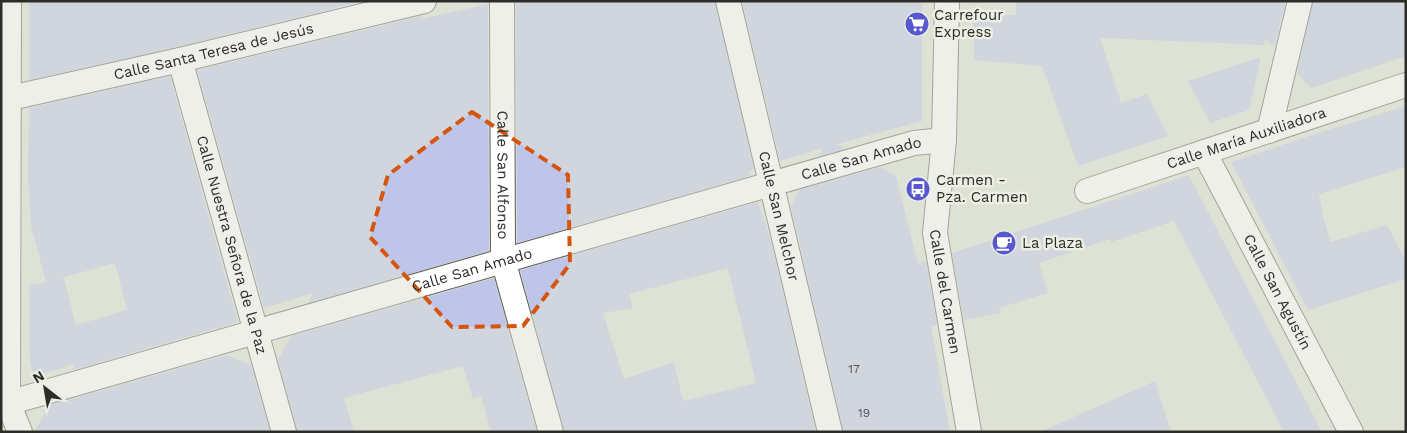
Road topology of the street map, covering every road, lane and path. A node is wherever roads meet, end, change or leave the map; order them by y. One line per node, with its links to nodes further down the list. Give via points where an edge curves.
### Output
1 (9, 1): 9 (street)
2 (424, 1): 7 (street, Calle Santa Teresa de Jesús)
3 (502, 1): 15 (street, Calle San Alfonso)
4 (728, 1): 13 (street, Calle San Melchor)
5 (947, 1): 11 (street, Calle del Carmen)
6 (1300, 1): 10 (street)
7 (180, 60): 9 (street, Calle Santa Teresa de Jesús); 16 (street, Calle Nuestra Señora de la Paz)
8 (1406, 86): 10 (street, Calle María Auxiliadora)
9 (5, 99): 17 (street)
10 (1269, 131): 12 (street, Calle María Auxiliadora)
11 (944, 140): 13 (street, Calle San Amado, via 914,143); 22 (street, Calle del Carmen, via 935,233)
12 (1204, 152): 14 (street, Calle María Auxiliadora); 23 (street, Calle San Agustín)
13 (770, 184): 15 (street, Calle San Amado); 21 (street, Calle San Melchor)
14 (1087, 192)
15 (503, 260): 16 (street, Calle San Amado); 20 (street, Calle San Alfonso)
16 (257, 332): 17 (street, Calle San Amado); 19 (street, Calle Nuestra Señora de la Paz)
17 (5, 404): 18 (street)
18 (20, 432)
19 (284, 432)
20 (551, 432)
21 (830, 432)
22 (969, 432)
23 (1351, 432)

